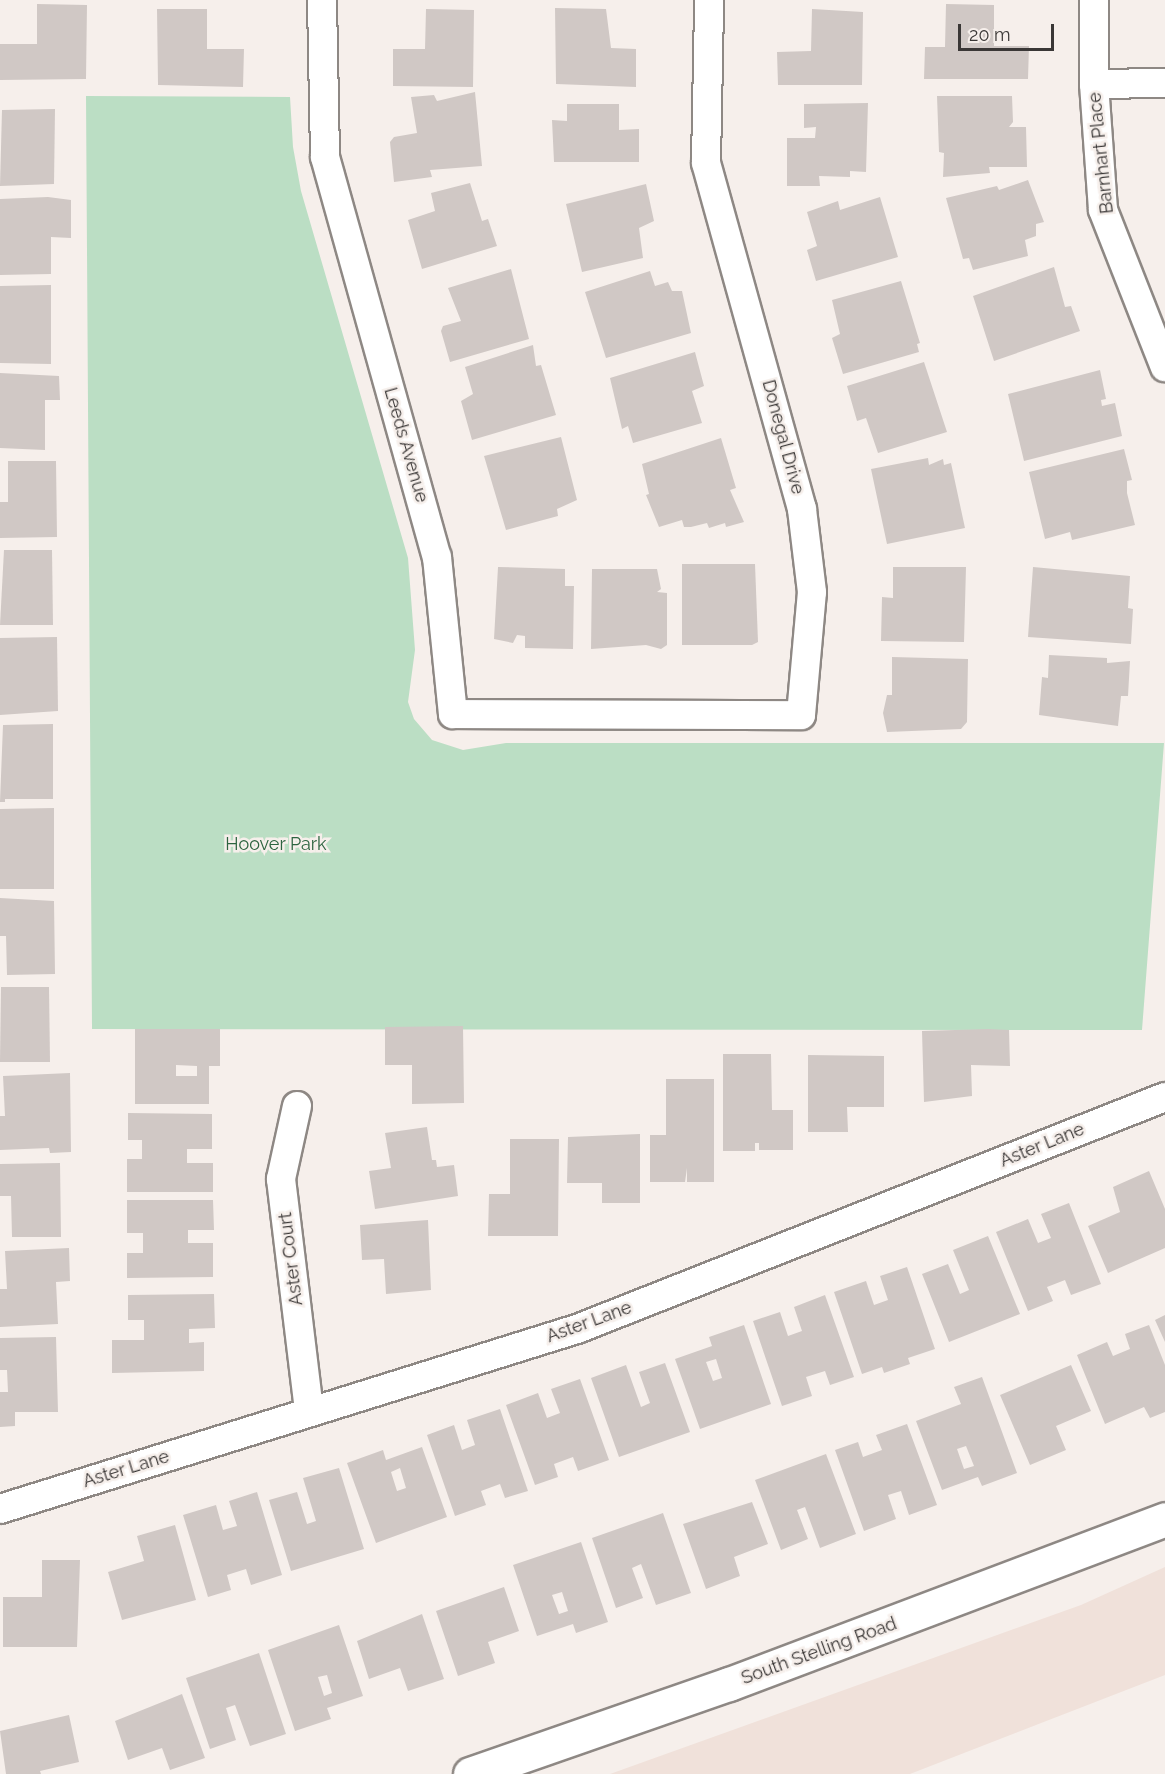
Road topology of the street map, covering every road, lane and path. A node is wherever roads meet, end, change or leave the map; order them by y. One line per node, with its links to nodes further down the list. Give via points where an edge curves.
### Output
1 (322, 0): 7 (street, Leeds Avenue, via 325,157 437,557 453,714)
2 (709, 0): 7 (street, Donegal Drive, via 706,163 802,509 812,592 801,715)
3 (1094, 0): 4 (street, Barnhart Place)
4 (1094, 84): 5 (street); 6 (street, Barnhart Place, via 1103,210)
5 (1165, 84)
6 (1165, 366)
7 (635, 716)
8 (1165, 1097): 10 (street, Aster Lane, via 577,1329)
9 (297, 1106): 10 (street, Aster Court, via 281,1179)
10 (309, 1412): 11 (street, Aster Lane)
11 (0, 1509)
12 (1165, 1519): 13 (main road, South Stelling Road, via 729,1684)
13 (470, 1774)

